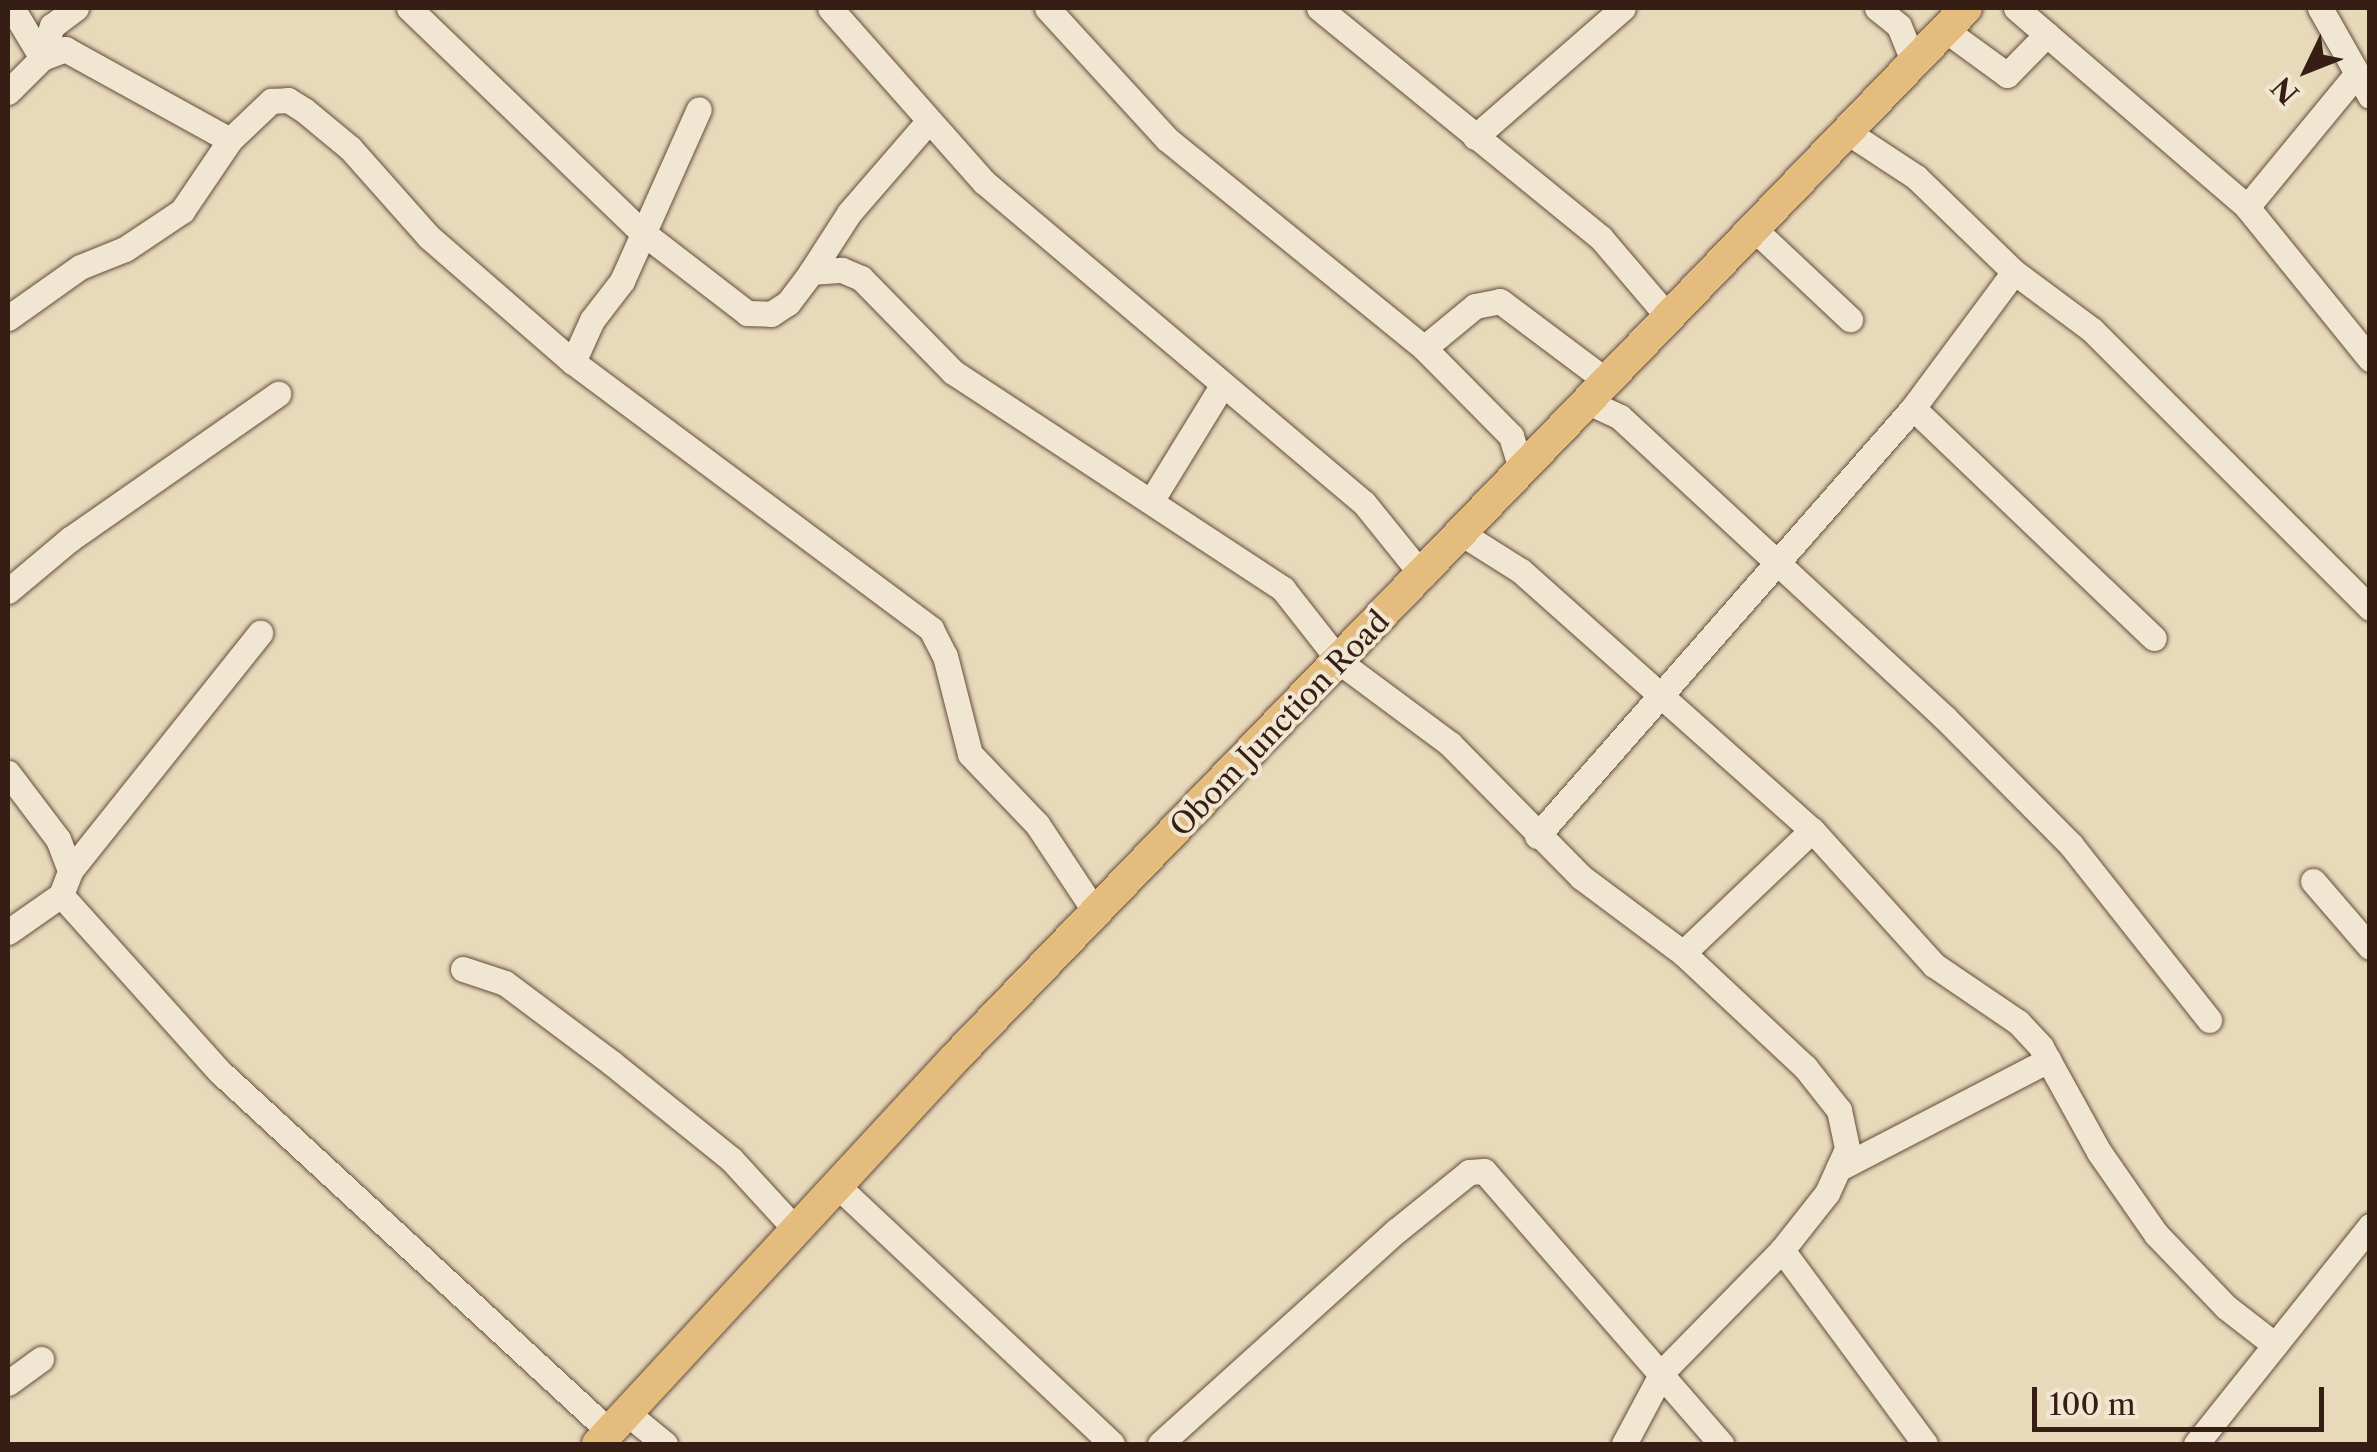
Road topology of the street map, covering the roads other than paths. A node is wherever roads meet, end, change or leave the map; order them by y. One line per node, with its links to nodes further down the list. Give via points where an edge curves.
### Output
1 (12, 8): 13 (street)
2 (76, 8): 13 (street, via 52,26)
3 (409, 8): 24 (street)
4 (830, 8): 18 (street)
5 (1047, 8): 30 (street, via 1166,139)
6 (1319, 8): 20 (street)
7 (1623, 8): 20 (street)
8 (1877, 8): 14 (street, via 1899,26)
9 (2016, 8): 12 (street)
10 (2320, 8): 15 (street)
11 (1955, 18): 12 (street, via 2007,74); 14 (main road, Obom Junction Road)
12 (2047, 34): 22 (street)
13 (42, 58): 16 (street); 21 (street, via 66,49)
14 (1913, 60): 19 (main road, Obom Junction Road)
15 (2363, 86): 22 (street)
16 (8, 92)
17 (699, 109): 24 (street)
18 (927, 124): 25 (street, via 849,213); 33 (street, via 1050,241)
19 (1846, 131): 23 (main road, Obom Junction Road); 26 (street, via 1916,176)
20 (1475, 137): 28 (street, via 1601,238)
21 (230, 140): 27 (street, via 182,211 126,249 80,267); 32 (street, via 272,101 288,100 304,110 350,148 441,248)
22 (2247, 206): 31 (street)
23 (1754, 229): 28 (main road, Obom Junction Road); 29 (street)
24 (642, 232): 25 (street, via 758,316 788,303); 32 (street, via 622,281 592,320)
25 (810, 272): 38 (street, via 842,270 860,278 953,372)
26 (2014, 272): 36 (street); 43 (street, via 2092,330)
27 (8, 318)
28 (1670, 318): 34 (main road, Obom Junction Road)
29 (1850, 318)
30 (1424, 348): 34 (street, via 1475,306 1500,302); 37 (street, via 1511,436)
31 (2370, 359)
32 (573, 362): 53 (street, via 930,629 945,656 970,754 1037,824)
33 (1222, 386): 38 (street); 41 (street, via 1364,503)
34 (1598, 392): 37 (main road, Obom Junction Road); 40 (street)
35 (278, 394): 42 (street, via 85,528)
36 (1912, 408): 40 (street); 45 (street)
37 (1522, 468): 39 (main road, Obom Junction Road)
38 (1152, 498): 46 (street, via 1283,589)
39 (1464, 535): 41 (main road, Obom Junction Road); 47 (street, via 1521,571)
40 (1776, 564): 47 (street); 58 (street, via 1946,718 2071,845)
41 (1424, 576): 46 (main road, Obom Junction Road)
42 (8, 591)
43 (2370, 608)
44 (260, 633): 52 (street)
45 (2154, 638)
46 (1341, 663): 50 (street, via 1450,744); 53 (main road, Obom Junction Road)
47 (1659, 698): 49 (street); 50 (street)
48 (8, 772): 52 (street, via 58,839)
49 (1812, 830): 56 (street); 59 (street, via 1934,965 2018,1022)
50 (1537, 836): 56 (street)
51 (2312, 881): 55 (street)
52 (66, 883): 54 (street); 69 (street, via 218,1071)
53 (1096, 913): 61 (main road, Obom Junction Road)
54 (8, 932)
55 (2370, 946)
56 (1683, 953): 60 (street, via 1805,1066 1840,1110 1848,1149)
57 (463, 969): 63 (street, via 505,982 600,1054 731,1159)
58 (2209, 1020)
59 (2048, 1060): 60 (street); 65 (street, via 2099,1152 2156,1234 2226,1307)
60 (1838, 1169): 64 (street)
61 (827, 1193): 63 (main road, Obom Junction Road); 71 (street, via 845,1193)
62 (2370, 1226): 65 (street)
63 (796, 1230): 69 (main road, Obom Junction Road)
64 (1782, 1250): 67 (street); 75 (street)
65 (2275, 1345): 76 (street)
66 (40, 1360): 68 (street)
67 (1662, 1370): 72 (street, via 1496,1180 1484,1171 1469,1172); 73 (street); 74 (street)
68 (8, 1384)
69 (612, 1430): 70 (street)
70 (665, 1444)
71 (1112, 1444)
72 (1160, 1444)
73 (1624, 1444)
74 (1721, 1444)
75 (1925, 1444)
76 (2196, 1444)

